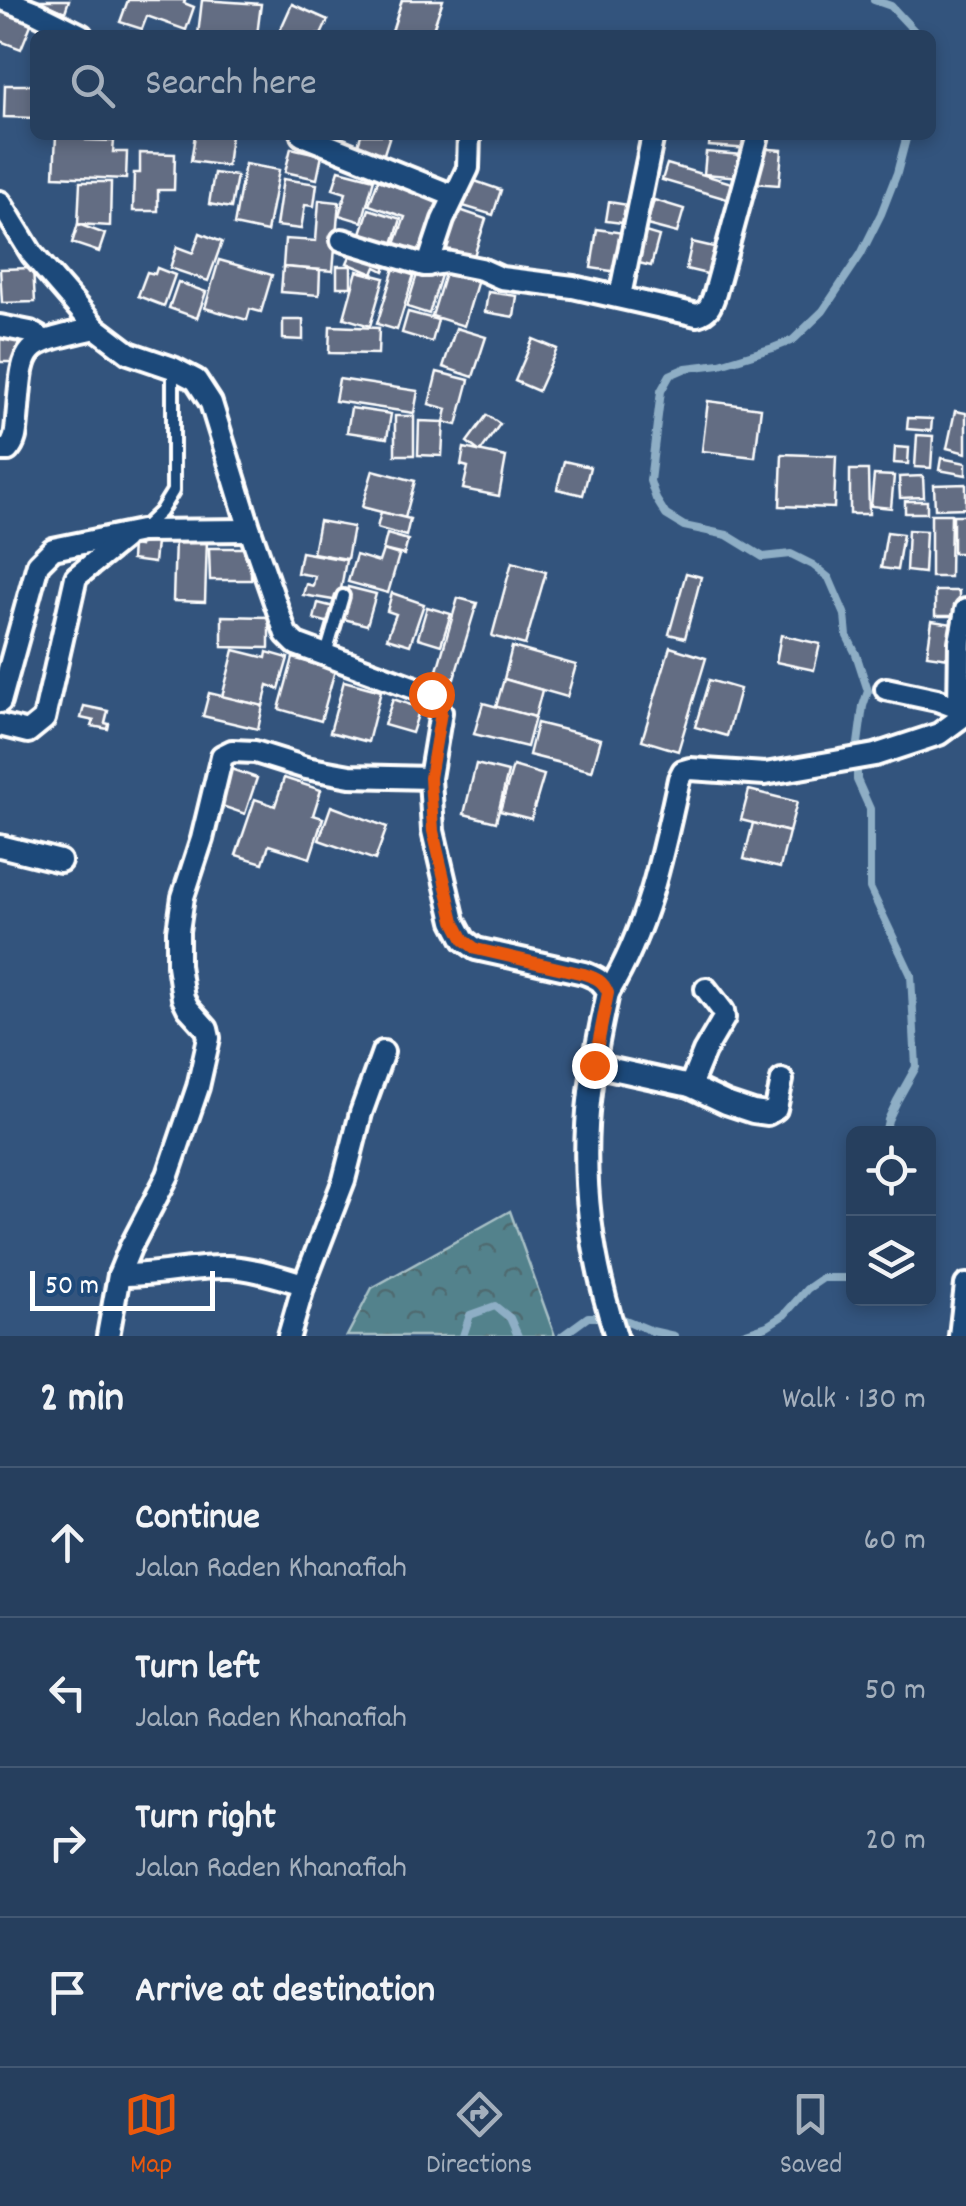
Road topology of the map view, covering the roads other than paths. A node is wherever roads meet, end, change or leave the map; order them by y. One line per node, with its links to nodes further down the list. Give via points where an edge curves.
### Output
1 (5, 0): 2 (street)
2 (71, 30)
3 (314, 140): 7 (street)
4 (469, 140): 7 (street, via 468,168)
5 (652, 140): 11 (street)
6 (757, 140): 11 (street, via 710,308 696,315)
7 (454, 196): 10 (street)
8 (0, 202): 13 (street, via 32,254)
9 (342, 240): 10 (street)
10 (428, 266): 11 (street, via 446,262 501,278)
11 (620, 296)
12 (0, 326): 14 (street)
13 (96, 328): 14 (street); 15 (street, via 129,353)
14 (44, 340): 16 (street, via 22,364 15,438)
15 (173, 368): 17 (street, via 196,380 212,403); 18 (lane, via 172,491 160,512)
16 (0, 450)
17 (250, 530): 18 (street); 21 (street, via 286,634)
18 (135, 532): 23 (street, via 53,549 38,564); 25 (street, via 76,577 44,719 28,732)
19 (343, 596): 21 (lane)
20 (966, 610): 24 (street, via 960,642)
21 (326, 654): 26 (street, via 431,694 441,712)
22 (886, 689): 24 (street, via 937,700)
23 (0, 702)
24 (963, 716): 30 (street, via 939,734 875,755 765,774 683,771 656,882)
25 (0, 725)
26 (430, 778): 30 (street, via 433,831 464,940 476,949 599,979); 35 (street, via 350,776 255,752 222,756 178,930 181,990 210,1038 168,1175)
27 (0, 846): 28 (street)
28 (60, 860)
29 (706, 990): 34 (street, via 724,1018)
30 (608, 993): 32 (street)
31 (383, 1052): 36 (street)
32 (594, 1065): 34 (street); 40 (street, via 588,1207)
33 (782, 1080): 34 (street, via 776,1109 767,1114)
34 (690, 1086)
35 (118, 1275): 36 (street, via 226,1267); 38 (street)
36 (304, 1284): 39 (street)
37 (966, 1285): 41 (street)
38 (108, 1336)
39 (288, 1336)
40 (616, 1336)
41 (960, 1336)

